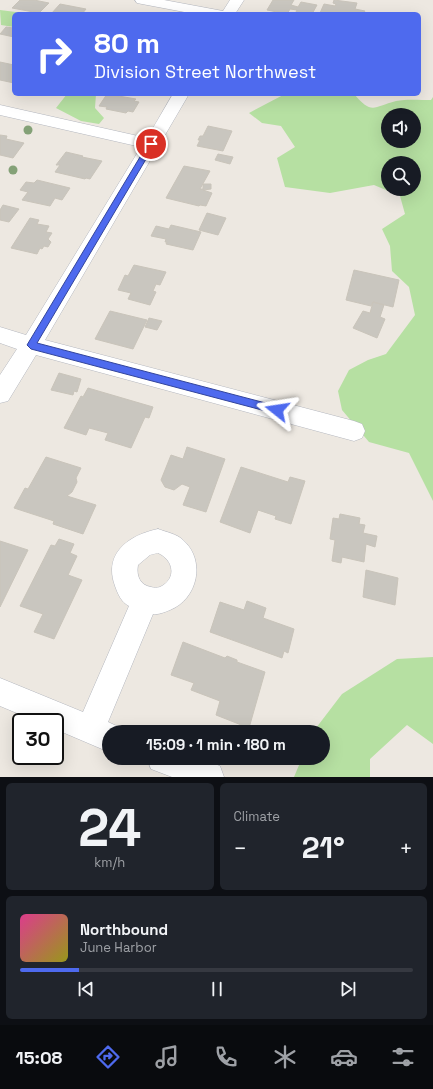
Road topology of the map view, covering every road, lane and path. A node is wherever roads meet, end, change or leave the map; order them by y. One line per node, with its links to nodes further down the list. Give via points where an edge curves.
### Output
1 (142, 0): 3 (street)
2 (237, 0): 4 (street)
3 (207, 12)
4 (229, 12)
5 (180, 96): 7 (street)
6 (0, 110): 7 (street)
7 (151, 144): 9 (street)
8 (0, 335): 9 (street)
9 (31, 345): 10 (street); 11 (street)
10 (0, 394)
11 (354, 431)
12 (144, 600): 14 (street)
13 (0, 692): 14 (street)
14 (99, 733)
15 (179, 765): 16 (street)
16 (209, 777)

